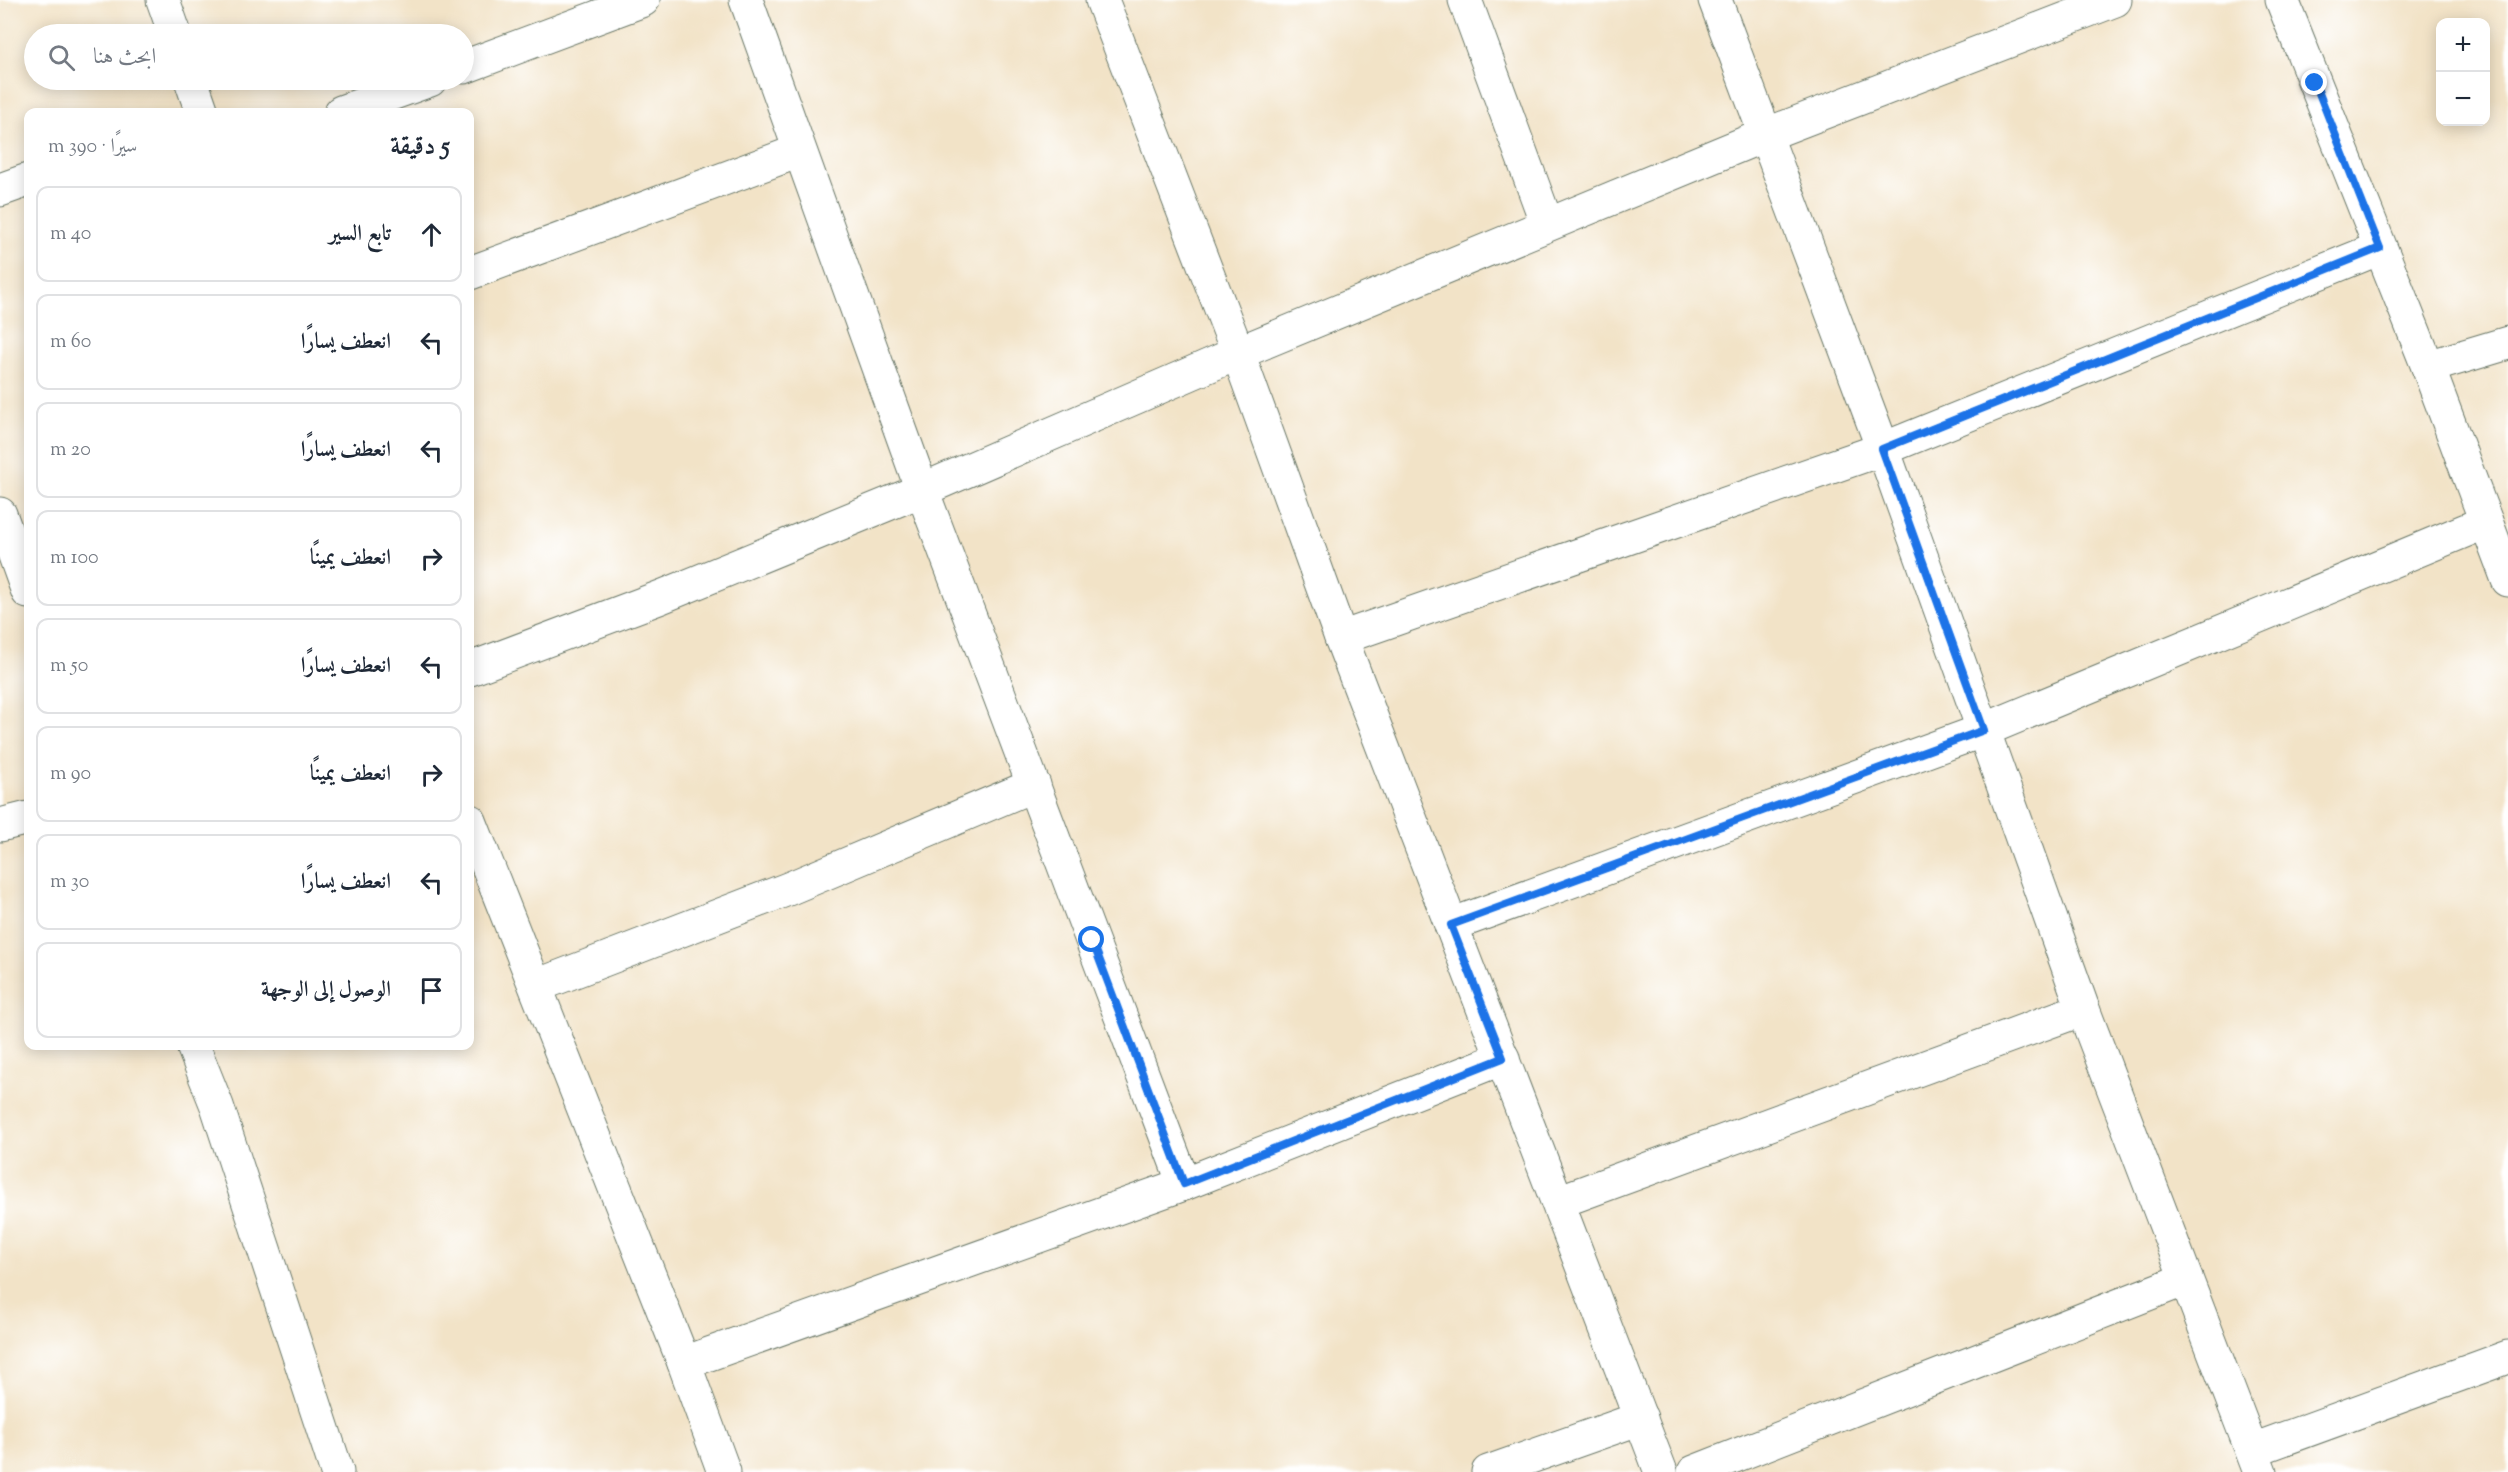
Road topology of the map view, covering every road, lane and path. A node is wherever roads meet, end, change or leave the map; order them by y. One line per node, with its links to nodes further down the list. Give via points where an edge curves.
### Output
1 (163, 0): 9 (street)
2 (643, 0): 10 (street)
3 (746, 0): 16 (street)
4 (1102, 0): 23 (street)
5 (1465, 0): 19 (street)
6 (1715, 0): 15 (street)
7 (2115, 0): 15 (street)
8 (2282, 0): 20 (street)
9 (171, 24)
10 (474, 63)
11 (194, 90): 13 (street)
12 (402, 90): 14 (street)
13 (200, 108)
14 (352, 108)
15 (1765, 135): 19 (street); 25 (street)
16 (799, 152): 21 (street); 26 (street)
17 (24, 181): 18 (street)
18 (0, 190)
19 (1547, 224): 23 (street)
20 (2380, 248): 24 (street); 25 (street)
21 (474, 272)
22 (2508, 343): 24 (street)
23 (1238, 353): 26 (street); 31 (street)
24 (2428, 366): 28 (street)
25 (1882, 449): 31 (street); 33 (street)
26 (922, 490): 32 (street, via 661,597); 34 (street)
27 (0, 514): 30 (street)
28 (2486, 522): 29 (street); 33 (street)
29 (2508, 580)
30 (24, 581)
31 (1341, 638): 38 (street)
32 (474, 667)
33 (1984, 730): 38 (street); 40 (street)
34 (1034, 784): 39 (street, via 788,889); 43 (street)
35 (24, 819): 36 (street)
36 (0, 825)
37 (474, 831): 39 (street)
38 (1451, 925): 42 (street)
39 (536, 986): 47 (street)
40 (2083, 1010): 44 (street); 45 (street)
41 (195, 1050): 50 (street, via 217,1106)
42 (1503, 1058): 43 (street); 44 (street)
43 (1184, 1184): 47 (street)
44 (1558, 1202): 48 (street)
45 (2186, 1279): 49 (street); 54 (street)
46 (2508, 1357): 49 (street)
47 (684, 1363): 51 (street)
48 (1641, 1418): 52 (street); 53 (street)
49 (2257, 1461)
50 (337, 1472)
51 (724, 1472)
52 (1488, 1472)
53 (1661, 1472)
54 (1694, 1472)

